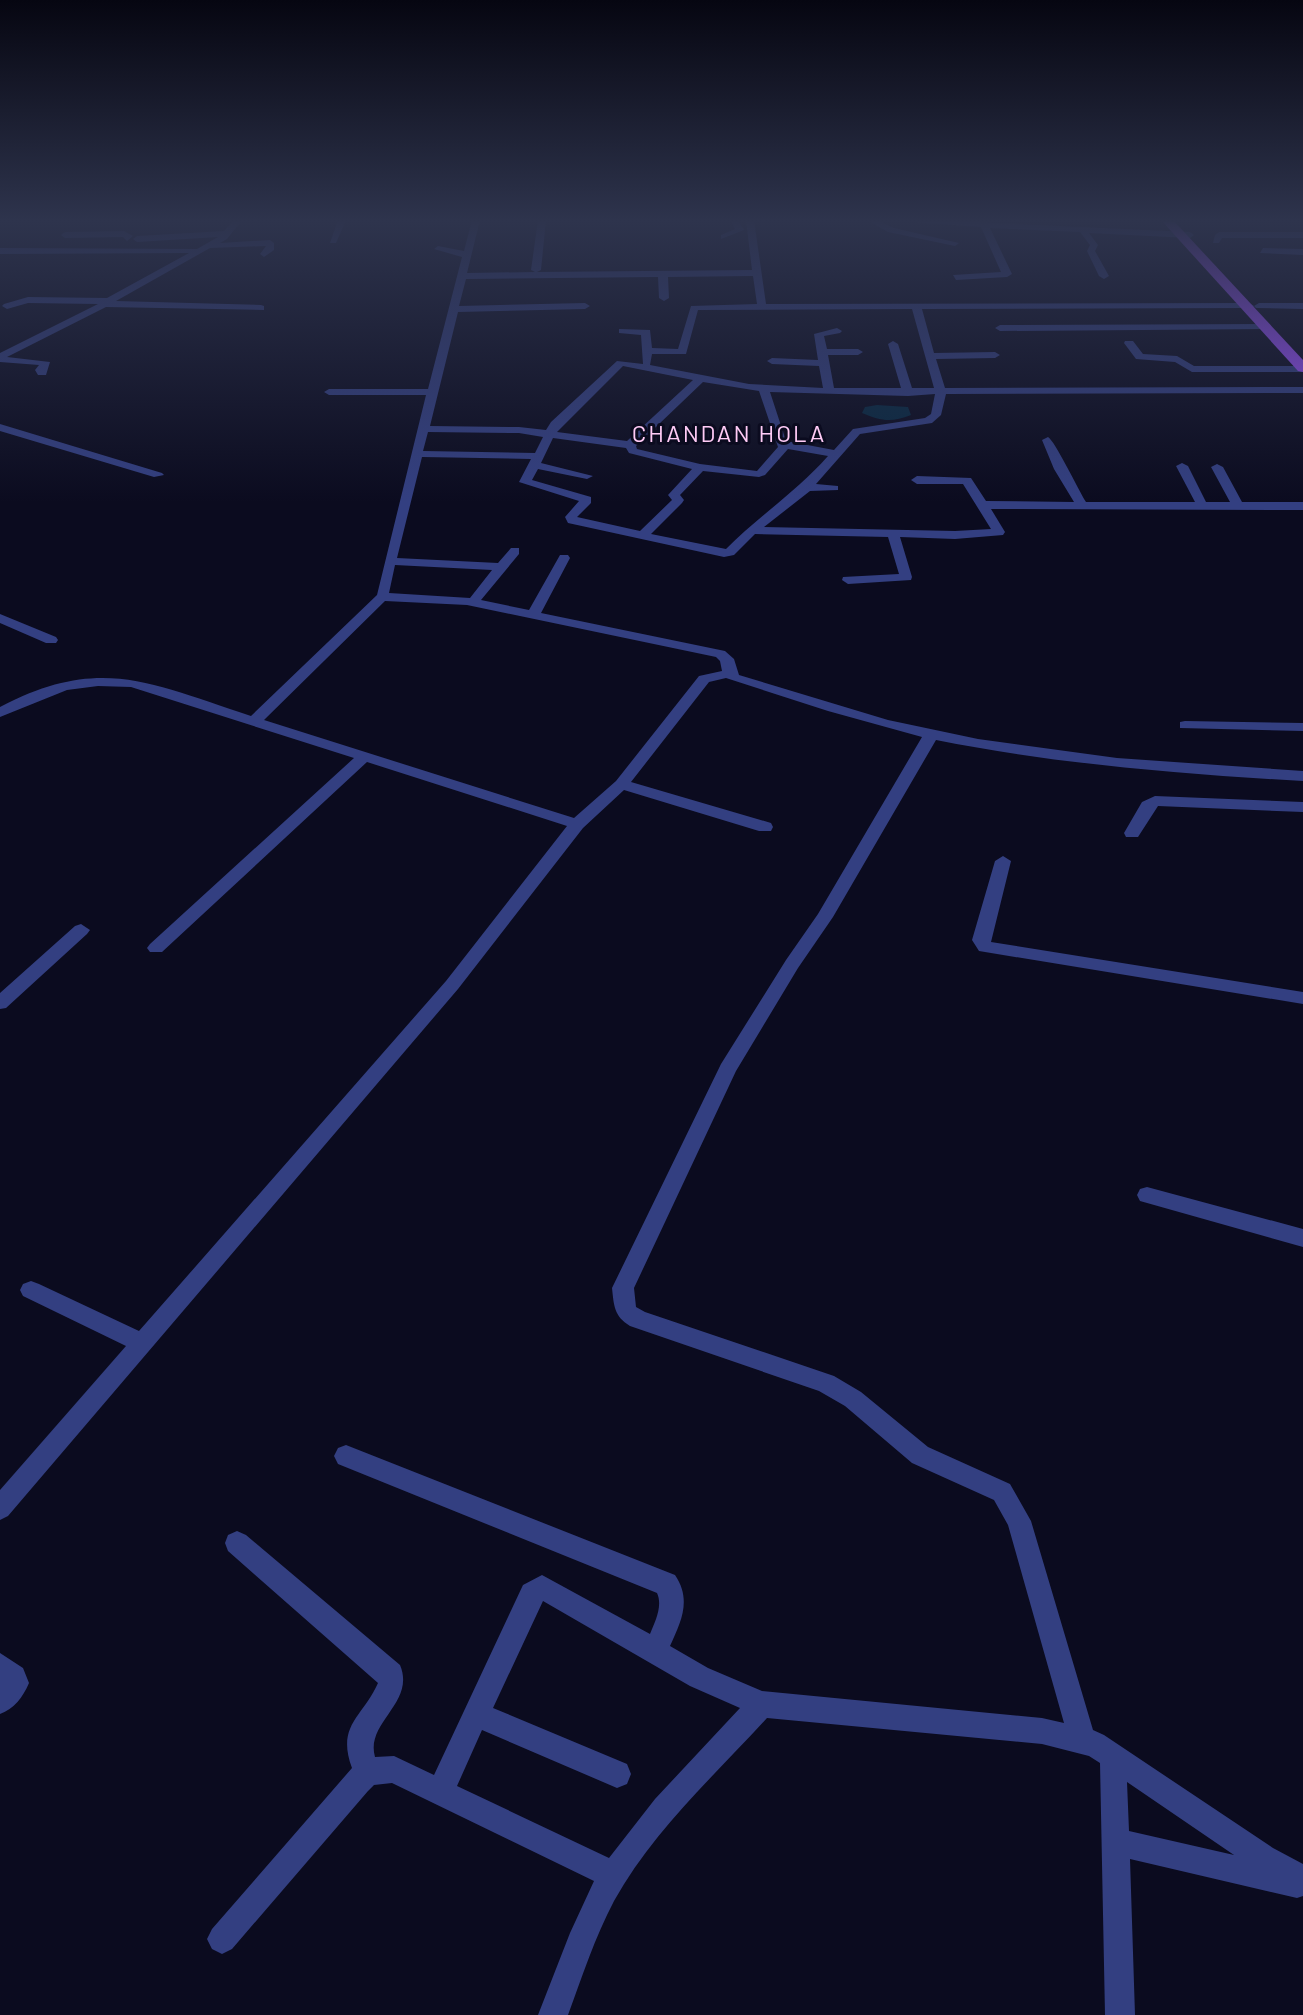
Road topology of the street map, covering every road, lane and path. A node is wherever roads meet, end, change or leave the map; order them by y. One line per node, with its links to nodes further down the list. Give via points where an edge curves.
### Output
1 (83, 314): 13 (street)
2 (452, 314): 29 (street)
3 (693, 314): 15 (street, via 682,352)
4 (918, 314): 18 (street)
5 (1259, 314): 7 (main road)
6 (1262, 314): 19 (main road)
7 (1267, 327): 8 (street); 24 (main road)
8 (1000, 328)
9 (622, 331): 15 (street, via 646,332)
10 (837, 331): 20 (street, via 819,334)
11 (1129, 343): 24 (street, via 1140,357 1177,359 1192,369)
12 (893, 344): 33 (street)
13 (22, 346): 14 (street); 21 (street)
14 (0, 347)
15 (647, 351): 23 (street)
16 (858, 352): 20 (street)
17 (995, 355): 18 (street)
18 (930, 356): 34 (street)
19 (1303, 356)
20 (824, 357): 22 (street); 32 (street)
21 (0, 358): 25 (street, via 41,362 46,364)
22 (772, 361)
23 (647, 366): 26 (street); 37 (street, via 618,364)
24 (1303, 368)
25 (42, 373)
26 (702, 377): 28 (street); 39 (street)
27 (351, 386): 29 (street)
28 (764, 389): 32 (street); 40 (street, via 779,442)
29 (434, 390): 31 (street); 36 (street)
30 (1303, 390): 34 (street)
31 (329, 392)
32 (829, 392): 33 (street)
33 (908, 393): 34 (street)
34 (941, 393): 42 (street, via 931,419 857,431)
35 (0, 427): 47 (street)
36 (425, 429): 37 (street); 41 (street)
37 (551, 433): 39 (street); 43 (street)
38 (1048, 440): 53 (street)
39 (630, 445): 45 (street, via 633,451)
40 (785, 445): 42 (street); 45 (street, via 761,473)
41 (418, 454): 43 (street); 62 (street)
42 (835, 455): 50 (street)
43 (537, 460): 48 (street); 59 (street, via 526,484 587,500 572,520)
44 (1182, 466): 54 (street)
45 (700, 467): 59 (street, via 674,495 678,500)
46 (1217, 467): 55 (street)
47 (158, 475)
48 (587, 476)
49 (917, 480): 52 (street, via 967,480)
50 (807, 487): 51 (street); 57 (street)
51 (834, 488)
52 (984, 505): 53 (street); 58 (street, via 998,533)
53 (1082, 505): 54 (street)
54 (1202, 505): 55 (street)
55 (1237, 505): 56 (street)
56 (1303, 506)
57 (752, 530): 58 (street); 59 (street, via 727,553)
58 (893, 534): 64 (street, via 906,577)
59 (642, 536)
60 (515, 551): 63 (street)
61 (564, 558): 67 (street)
62 (390, 561): 63 (street); 65 (street)
63 (499, 567): 66 (street)
64 (848, 580)
65 (383, 596): 66 (street); 72 (street)
66 (473, 602): 67 (street)
67 (533, 615): 70 (street, via 720,654 727,659)
68 (0, 618): 69 (street)
69 (51, 640)
70 (729, 673): 75 (street); 78 (street, via 704,679)
71 (0, 713): 72 (street, via 70,683 117,680)
72 (253, 722): 76 (street)
73 (1185, 725): 74 (street)
74 (1303, 727)
75 (931, 735): 77 (street, via 1173,767); 100 (street, via 733,1061 622,1298 626,1312 638,1319 826,1383 920,1455 1002,1492 1019,1521)
76 (364, 757): 80 (street); 85 (street)
77 (1303, 776)
78 (621, 784): 80 (street); 81 (street)
79 (1303, 807): 82 (street, via 1161,800 1148,805)
80 (577, 824): 91 (street, via 452,985)
81 (765, 827)
82 (1132, 833)
83 (1003, 861): 86 (street, via 985,917 985,947)
84 (81, 930): 87 (street)
85 (156, 948)
86 (1303, 998)
87 (0, 1003)
88 (1147, 1195): 89 (street)
89 (1303, 1238)
90 (31, 1290): 91 (street)
91 (143, 1343): 93 (street)
92 (346, 1456): 95 (street, via 671,1587 674,1600)
93 (0, 1508)
94 (237, 1543): 102 (street, via 391,1674 389,1688 360,1737)
95 (655, 1653): 98 (street); 99 (street, via 547,1588 537,1588)
96 (0, 1666): 97 (street, via 16,1683)
97 (0, 1701)
98 (762, 1704): 100 (street); 106 (street)
99 (475, 1714): 103 (street); 104 (street)
100 (1082, 1739): 101 (street)
101 (1113, 1756): 105 (street); 107 (street)
102 (367, 1773): 104 (street, via 394,1770); 109 (street)
103 (617, 1774)
104 (441, 1790): 106 (street)
105 (1117, 1842): 108 (street); 111 (street)
106 (613, 1875): 110 (street)
107 (1303, 1880)
108 (1303, 1886)
109 (222, 1939)
110 (553, 2015)
111 (1120, 2015)

